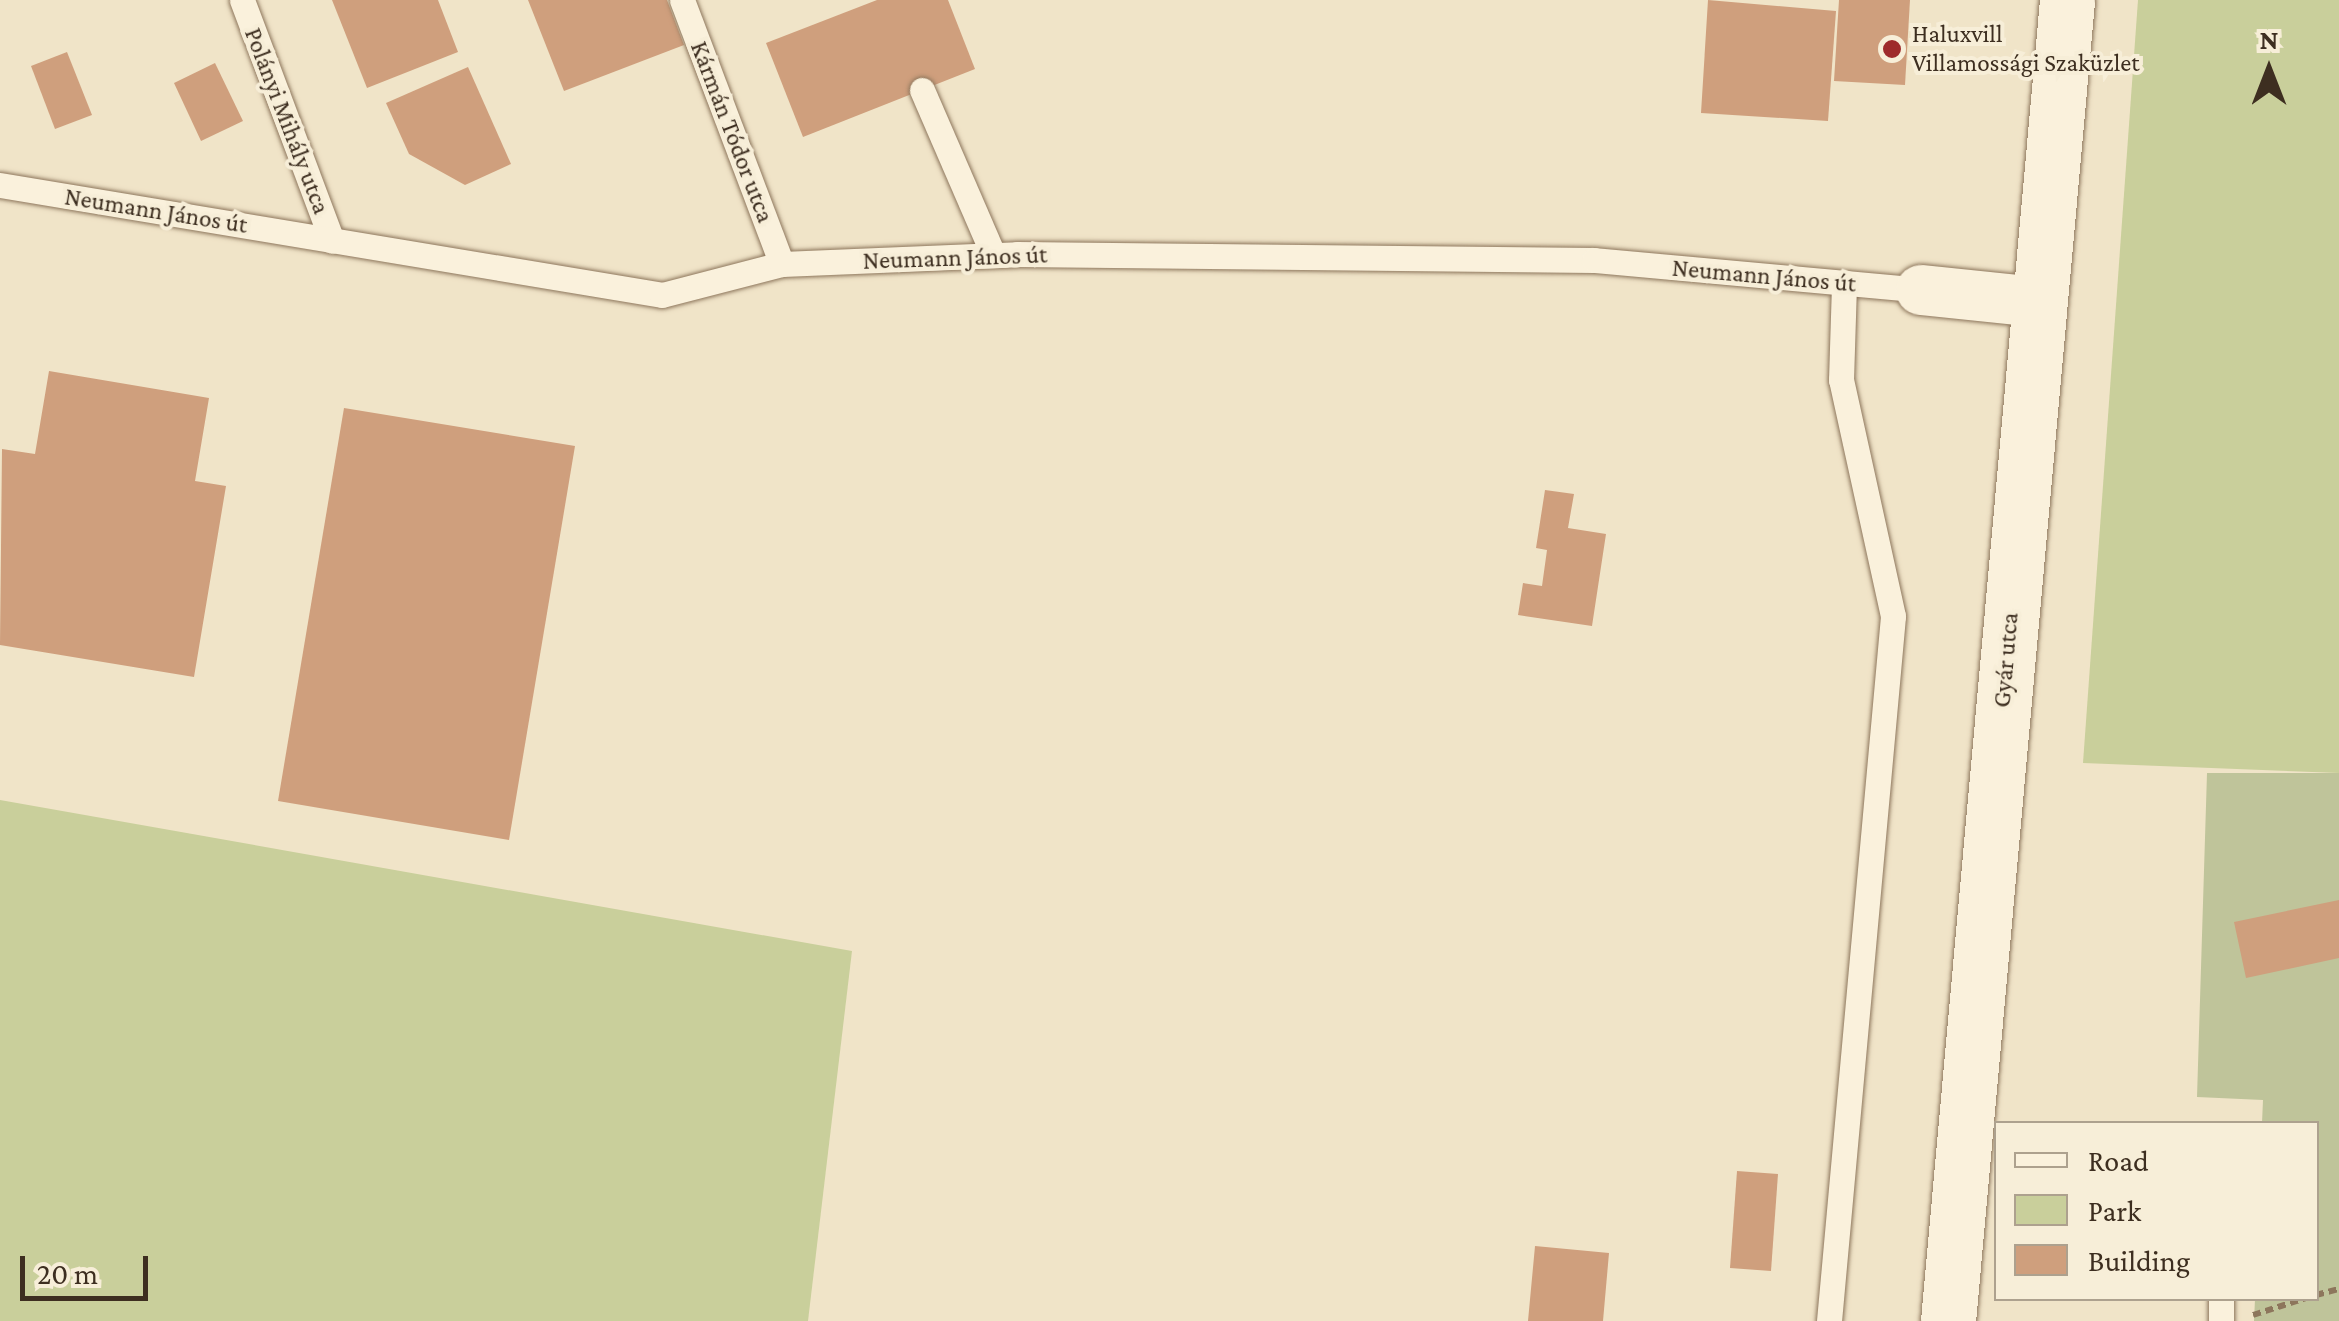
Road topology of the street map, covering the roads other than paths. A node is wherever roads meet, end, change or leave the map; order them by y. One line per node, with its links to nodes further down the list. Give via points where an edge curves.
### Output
1 (242, 0): 6 (lane, Polányi Mihály utca)
2 (682, 0): 8 (lane, Kármán Tódor utca)
3 (2067, 0): 11 (main road, Gyár utca)
4 (922, 90): 7 (lane)
5 (0, 186): 6 (lane, Neumann János út)
6 (332, 241): 8 (lane, Neumann János út, via 662,295)
7 (993, 254): 8 (lane, Neumann János út); 9 (lane, Neumann János út, via 1594,260)
8 (782, 264)
9 (1844, 284): 10 (lane, Neumann János út); 12 (lane, via 1841,380 1892,616)
10 (1921, 290): 11 (street)
11 (2037, 302): 13 (main road, Gyár utca)
12 (1830, 1321)
13 (1948, 1321)

